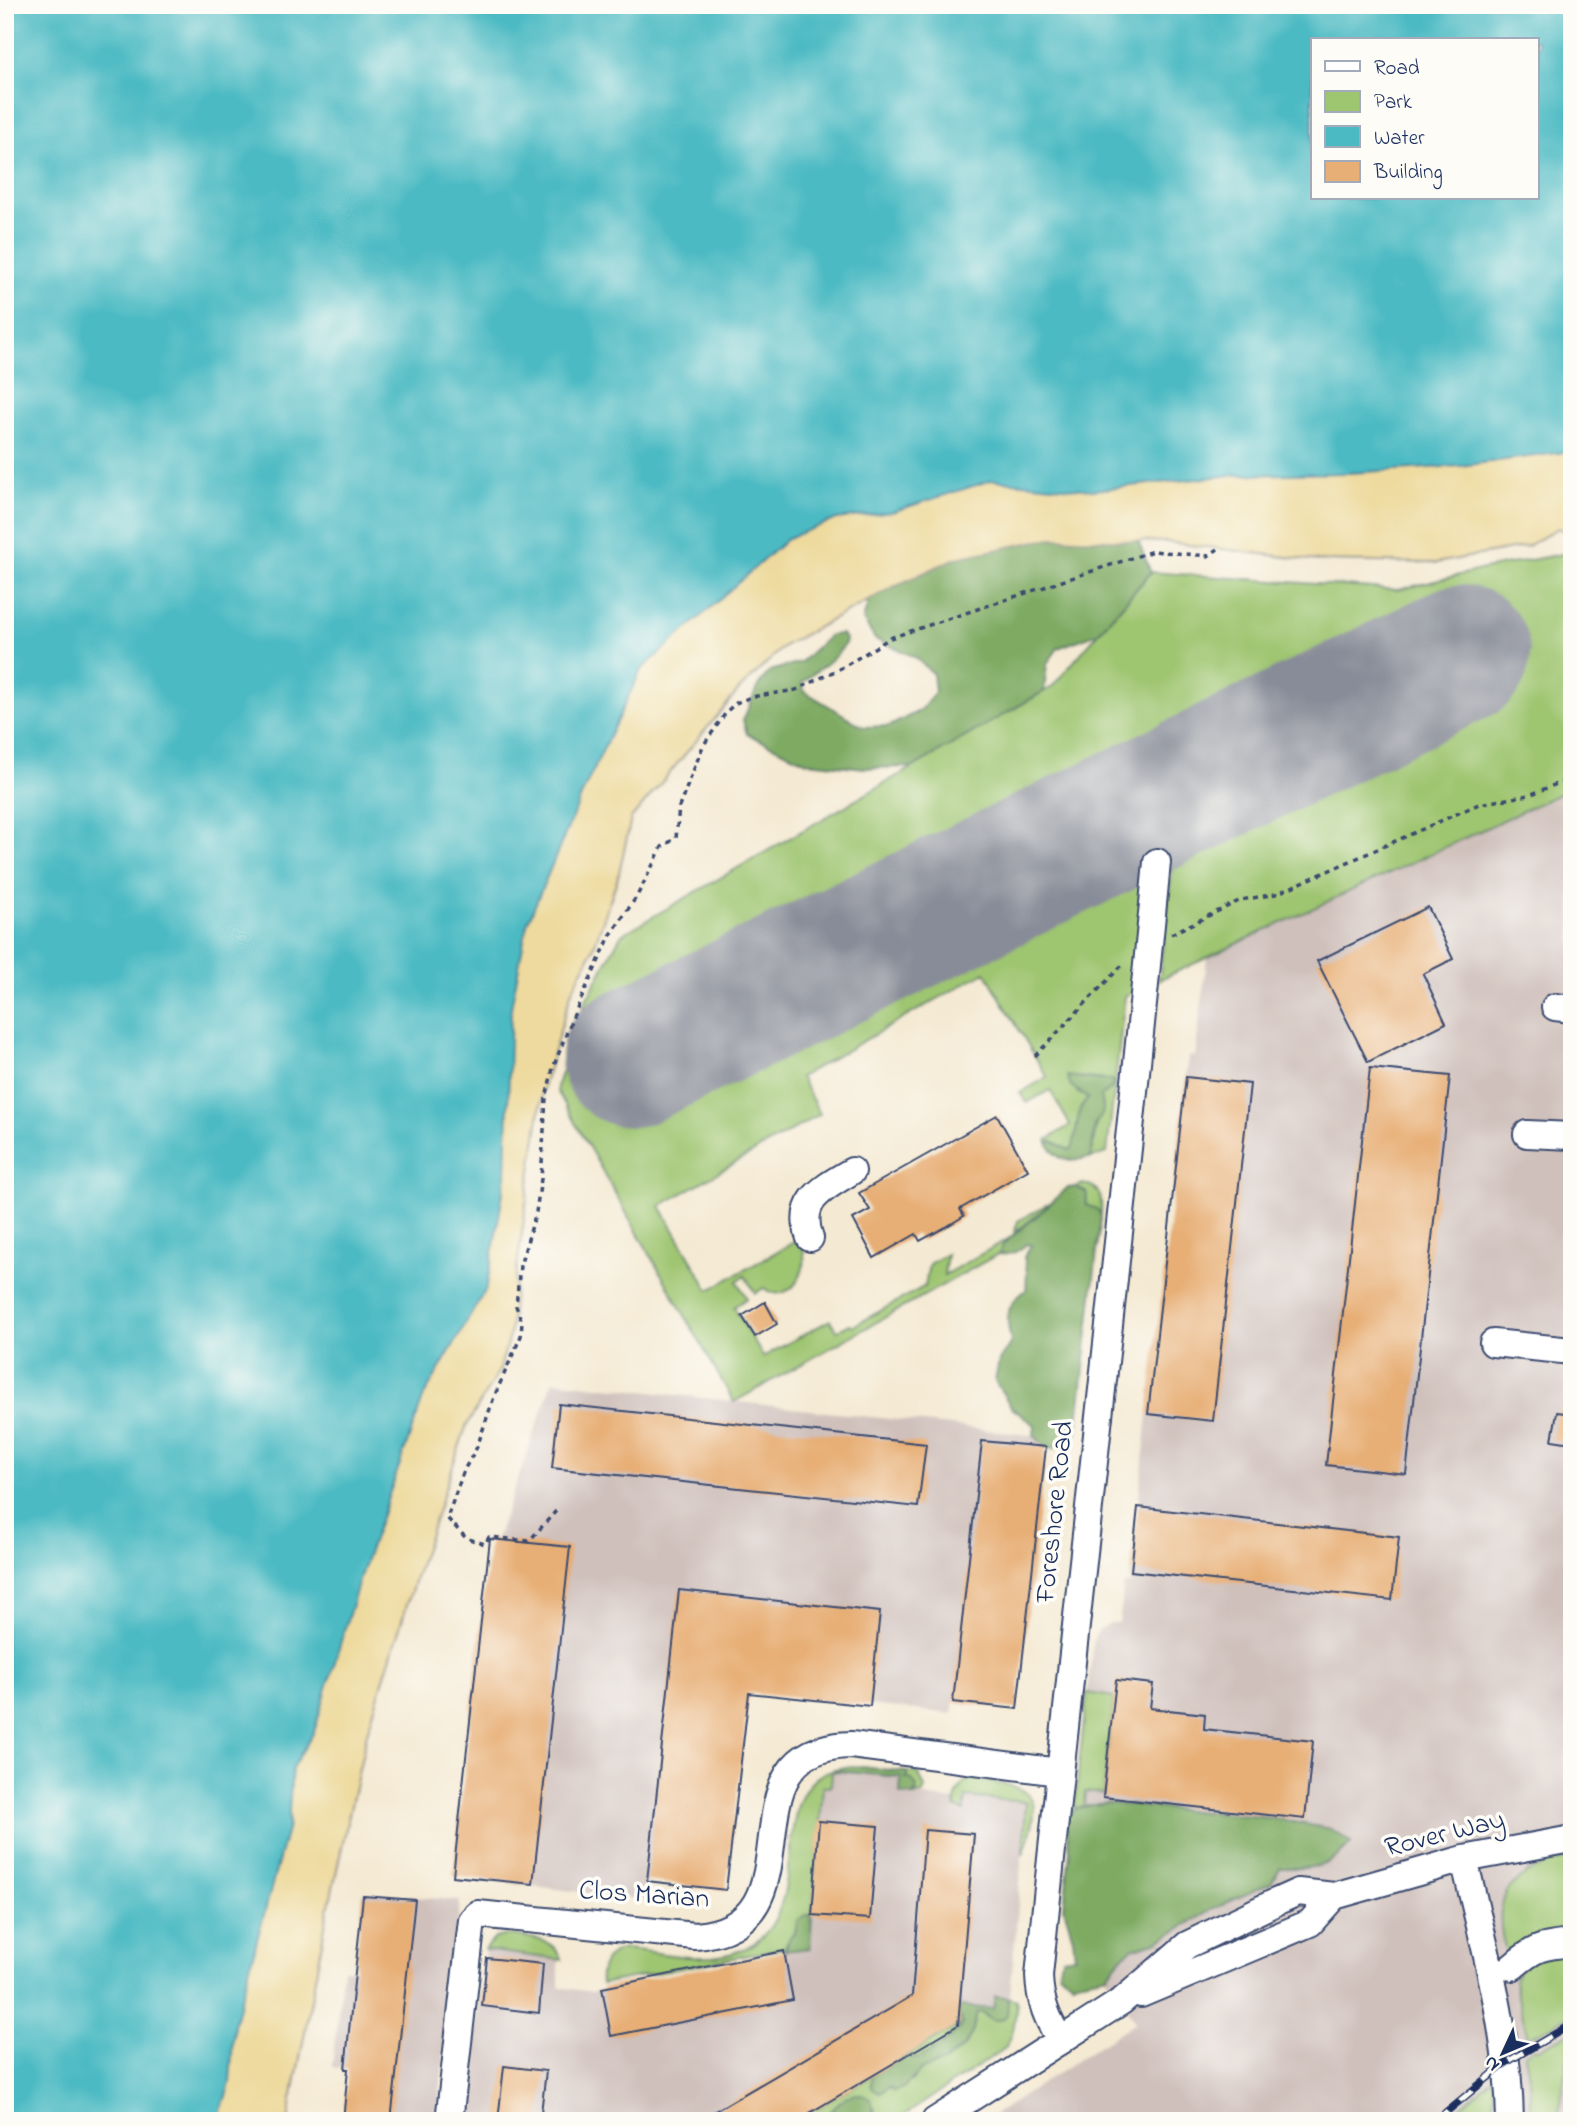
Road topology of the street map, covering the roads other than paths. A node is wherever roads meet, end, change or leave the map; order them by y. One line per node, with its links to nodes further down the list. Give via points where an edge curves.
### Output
1 (1157, 862): 8 (street, Foreshore Road)
2 (1527, 1133): 3 (street)
3 (1572, 1136)
4 (852, 1171): 5 (street, via 818,1192 811,1202 806,1214)
5 (810, 1238)
6 (1493, 1343): 7 (street)
7 (1572, 1351)
8 (1059, 1772): 13 (street, Foreshore Road, via 1039,1976 1044,2012); 14 (street, Clos Marian, via 851,1745 822,1748 800,1761 784,1781 775,1807 764,1888 753,1910 721,1933 695,1936 478,1914 472,1920)
9 (1572, 1839): 10 (street, Rover Way)
10 (1464, 1859): 13 (street, Rover Way, via 1334,1896 1310,1923 1122,2001); 16 (street, via 1507,2062)
11 (1572, 1943): 12 (street, via 1543,1946)
12 (1513, 1967)
13 (1061, 2040): 15 (street)
14 (449, 2121)
15 (935, 2121)
16 (1510, 2121)

